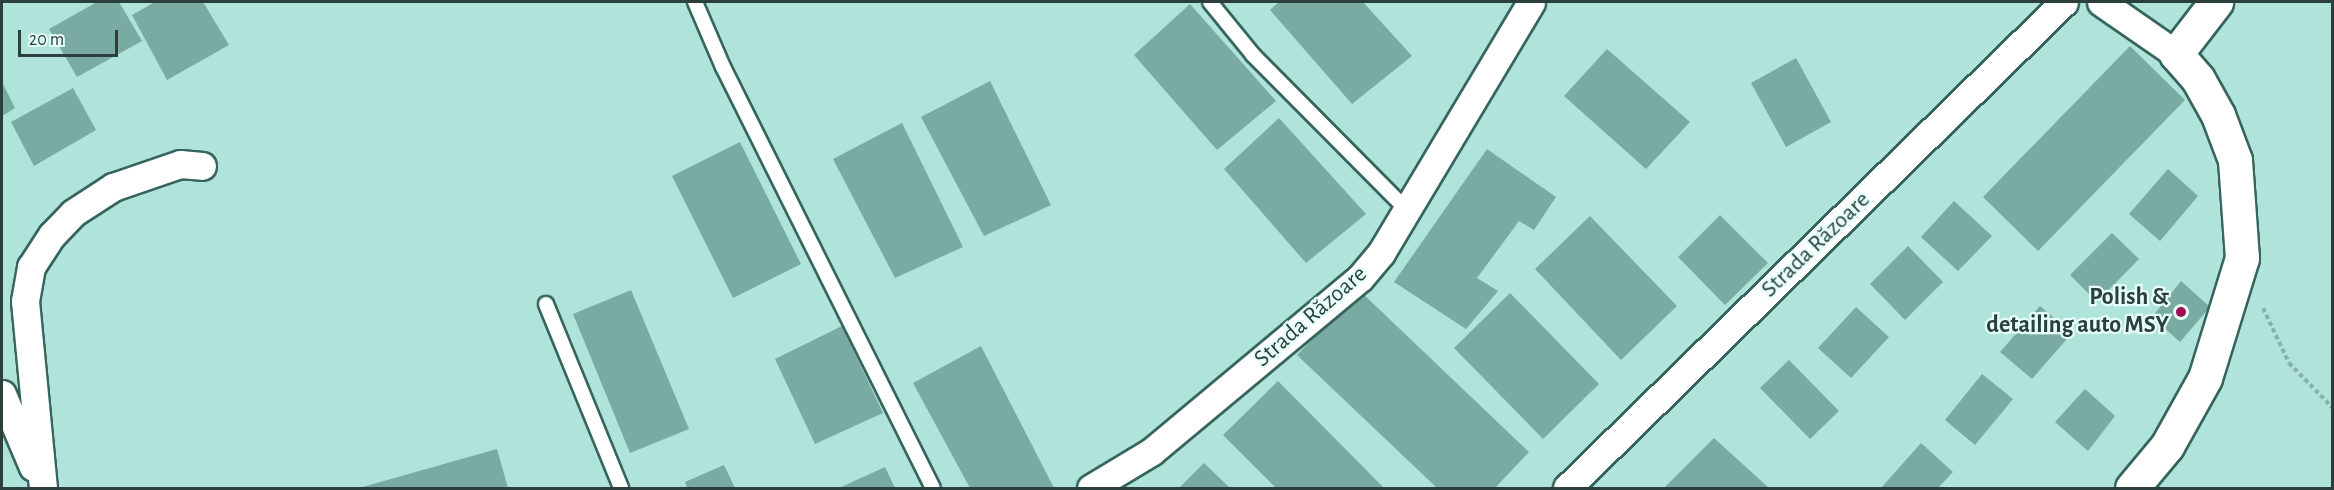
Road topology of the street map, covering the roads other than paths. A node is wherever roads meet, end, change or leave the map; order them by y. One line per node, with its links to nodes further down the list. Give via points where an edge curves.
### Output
1 (695, 2): 14 (lane, via 723,67)
2 (1210, 2): 9 (lane, via 1253,55)
3 (1531, 2): 9 (street, Strada Răzoare)
4 (2064, 2): 16 (street, Strada Răzoare)
5 (2101, 2): 7 (street)
6 (2216, 2): 7 (street)
7 (2176, 54): 17 (street, via 2198,79 2218,115 2235,160 2242,258 2205,378 2167,446)
8 (202, 166): 12 (street, via 180,165 112,187 73,213 52,235 31,267 25,301)
9 (1407, 210): 15 (street, Strada Răzoare, via 1381,253 1360,278 1151,452)
10 (546, 304): 13 (lane)
11 (2, 394): 12 (street)
12 (43, 489)
13 (621, 489)
14 (933, 489)
15 (1090, 489)
16 (1568, 489)
17 (2132, 489)

